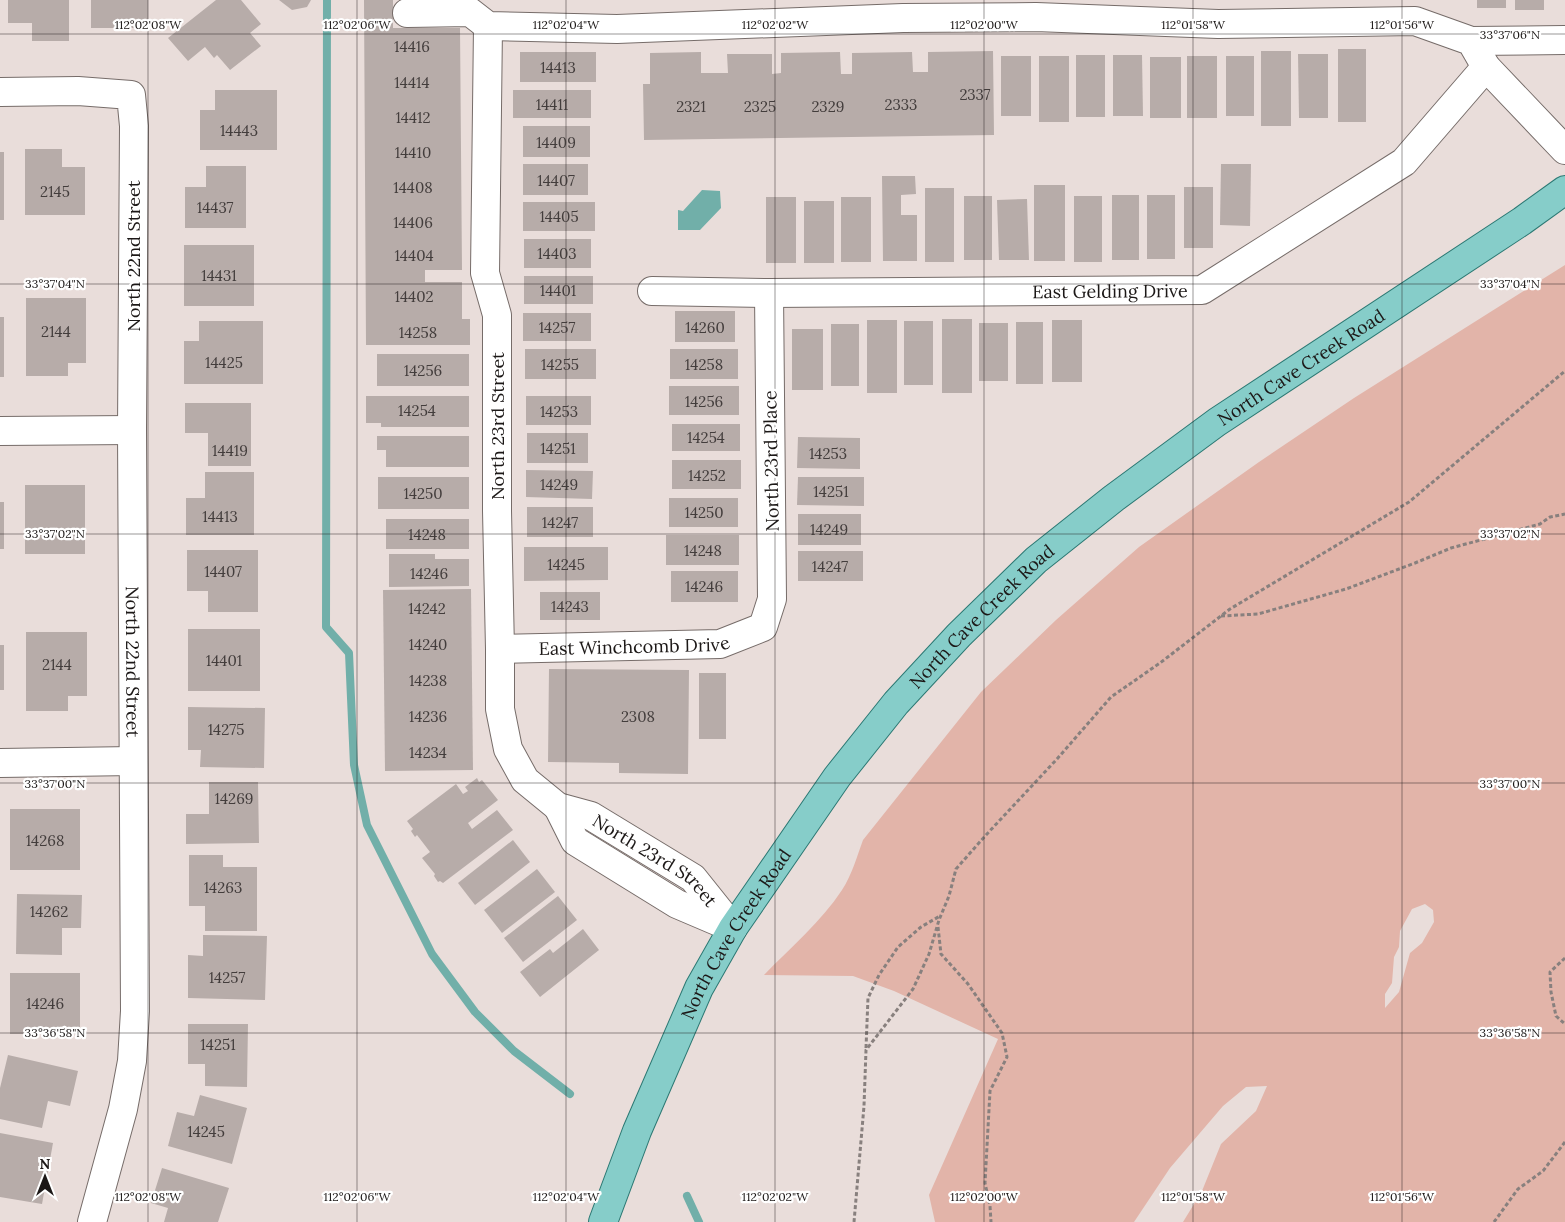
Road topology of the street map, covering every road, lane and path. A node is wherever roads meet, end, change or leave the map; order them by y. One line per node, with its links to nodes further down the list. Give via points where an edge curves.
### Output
1 (407, 13): 2 (street, via 470,12)
2 (488, 26): 4 (street, via 617,29 903,18 1036,17 1218,24 1415,21); 17 (street, North 23rd Street, via 486,273 497,315)
3 (1565, 40): 4 (street)
4 (1471, 41): 5 (street)
5 (1486, 67): 7 (street); 10 (street, East Gelding Drive, via 1404,162 1202,290)
6 (0, 92): 12 (street, North 22nd Street, via 78,90 131,95 134,126)
7 (1565, 150)
8 (1565, 190): 22 (main road, North Cave Creek Road, via 1217,422 1036,560 959,635 896,703 837,777)
9 (652, 291): 10 (street, East Gelding Drive)
10 (769, 293): 16 (street, North 23rd Place, via 772,599)
11 (1565, 371): 15 (path, via 1409,502)
12 (132, 430): 13 (street); 18 (street, North 22nd Street)
13 (0, 431)
14 (1565, 514): 15 (path, via 1451,548 1346,588 1258,614)
15 (1220, 616): 20 (path, via 1111,697 956,869)
16 (763, 627): 17 (street, East Winchcomb Drive, via 720,644)
17 (500, 649): 22 (street, North 23rd Street, via 500,708 508,748 525,780 558,807 574,841 677,904)
18 (134, 761): 19 (street); 27 (street, North 22nd Street, via 132,1061 123,1109)
19 (0, 763)
20 (940, 916): 21 (path); 25 (path, via 920,927 898,947 879,975 868,998)
21 (938, 924): 25 (path, via 913,989); 30 (path, via 941,954 968,984 1002,1032 1007,1057 990,1092 985,1183)
22 (733, 928): 28 (main road, North Cave Creek Road, via 699,988 637,1131)
23 (1565, 958): 24 (path, via 1550,972 1556,1016)
24 (1565, 1024)
25 (866, 1050): 29 (path)
26 (1565, 1142): 31 (path, via 1543,1170 1518,1188)
27 (92, 1222)
28 (603, 1222)
29 (854, 1222)
30 (991, 1222)
31 (1494, 1222)

